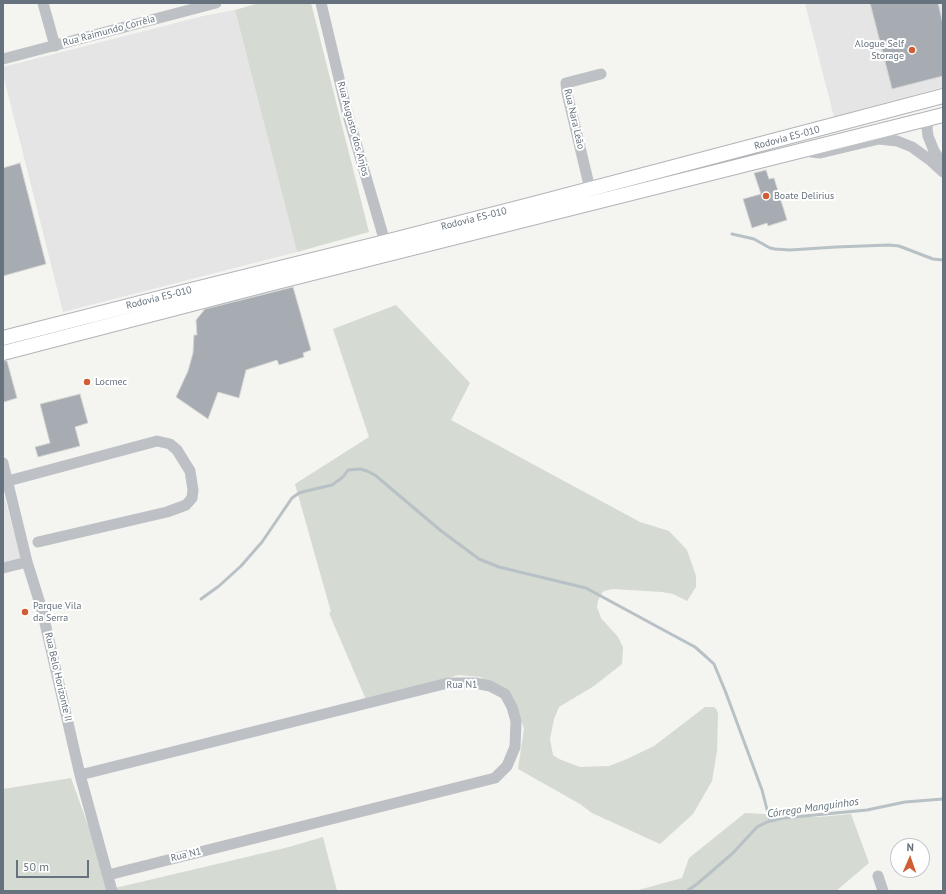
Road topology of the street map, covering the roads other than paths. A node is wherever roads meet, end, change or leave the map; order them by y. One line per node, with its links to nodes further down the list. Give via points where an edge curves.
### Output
1 (43, 3): 4 (street)
2 (216, 3): 4 (street, Rua Raimundo Corrêia)
3 (321, 3): 14 (street, Rua Augusto dos Anjos, via 347,112)
4 (54, 46): 5 (street, Rua Raimundo Corrêia)
5 (3, 59)
6 (601, 74): 13 (street, Rua Nara Leão, via 566,83 566,93)
7 (943, 98): 9 (main road); 13 (main road, Rodovia ES-010)
8 (943, 115): 9 (main road, Rodovia ES-010)
9 (929, 118): 10 (main road, Rodovia ES-010); 11 (street, via 928,136)
10 (799, 150): 12 (street, via 820,153 880,139 897,141 912,147); 14 (main road, Rodovia ES-010)
11 (943, 165)
12 (943, 172)
13 (590, 189): 14 (main road, Rodovia ES-010)
14 (389, 247): 15 (main road, Rodovia ES-010, via 187,291); 16 (main road, Rodovia ES-010)
15 (3, 338)
16 (3, 353)
17 (3, 463): 18 (street, Rua Belo Horizonte II)
18 (8, 481): 19 (street, via 156,441 170,444 177,450 190,471 193,490 192,498 186,505 167,512); 20 (street, Rua Belo Horizonte II)
19 (38, 542)
20 (27, 562): 21 (street); 22 (street, Rua Belo Horizonte II, via 42,610)
21 (3, 568)
22 (80, 775): 23 (street, Rua Belo Horizonte II); 23 (street, Rua N1, via 448,684 475,683 490,686 505,694 516,721 515,747 507,766 495,778)
23 (108, 874): 25 (street, Rua Belo Horizonte II)
24 (878, 876): 26 (street)
25 (112, 891)
26 (884, 891)

